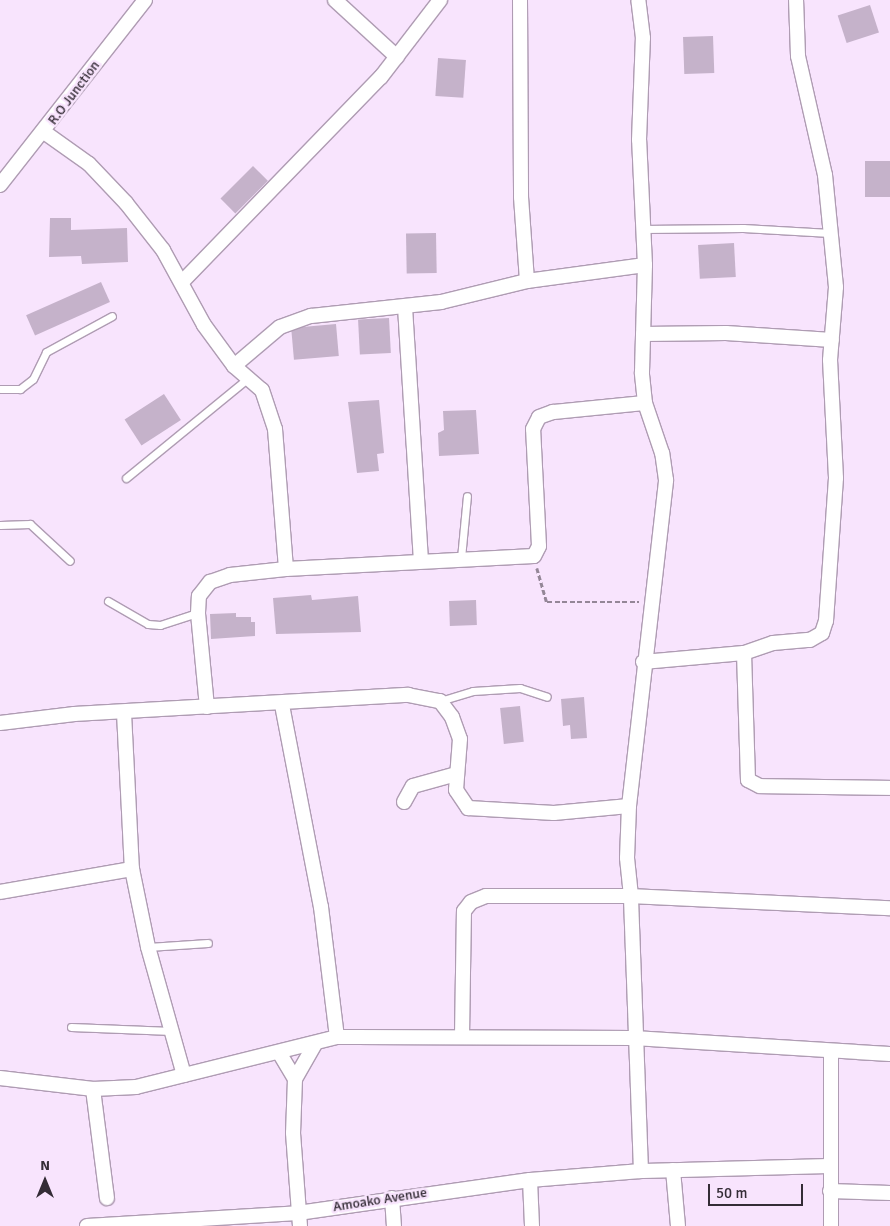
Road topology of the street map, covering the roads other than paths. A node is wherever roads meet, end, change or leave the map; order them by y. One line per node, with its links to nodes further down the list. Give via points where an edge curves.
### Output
1 (145, 0): 8 (street, R.O Junction)
2 (335, 0): 7 (street)
3 (440, 0): 7 (street)
4 (520, 0): 13 (street, via 520,187)
5 (638, 0): 10 (street, via 643,38 639,140)
6 (796, 0): 11 (street, via 798,56 825,175)
7 (397, 56): 14 (street)
8 (44, 132): 9 (street, R.O Junction); 14 (street, via 89,164 126,203)
9 (0, 185)
10 (642, 229): 11 (lane, via 743,228); 12 (street)
11 (830, 233): 18 (street, via 836,287)
12 (646, 265): 13 (street); 17 (street)
13 (527, 280): 15 (street)
14 (182, 282): 19 (street, via 204,325)
15 (405, 307): 19 (street, via 311,316 280,327); 27 (street)
16 (112, 316): 21 (lane, via 46,352 33,379 20,389)
17 (643, 334): 18 (street, via 726,333); 22 (street)
18 (832, 340): 32 (street, via 836,478 826,621 822,633 810,640 773,642)
19 (234, 366): 20 (street)
20 (247, 379): 23 (lane); 29 (street, via 262,390 275,428)
21 (0, 389)
22 (645, 403): 26 (street, via 553,412 539,417 533,429 540,546 534,556); 33 (street, via 662,453 666,480)
23 (126, 478)
24 (467, 496): 26 (lane)
25 (0, 525): 28 (lane, via 30,524 41,530)
26 (461, 558): 27 (street)
27 (421, 559): 29 (street)
28 (70, 561)
29 (286, 569): 31 (street, via 230,575 210,582 199,596)
30 (108, 601): 31 (lane, via 148,624 160,625)
31 (198, 613): 37 (street)
32 (744, 653): 33 (street); 41 (street, via 748,780 760,786)
33 (643, 662): 43 (street)
34 (547, 697): 35 (lane, via 520,688 473,691)
35 (440, 701): 36 (street, via 408,695 362,696); 40 (street, via 460,739)
36 (282, 705): 37 (street); 53 (street, via 321,907)
37 (206, 707): 38 (street)
38 (124, 713): 39 (street); 44 (street)
39 (0, 723)
40 (456, 774): 42 (street, via 413,786); 43 (street, via 456,790 468,808 554,813)
41 (890, 788)
42 (404, 802)
43 (628, 806): 46 (street, via 627,858)
44 (132, 869): 45 (street); 49 (street)
45 (0, 892)
46 (632, 896): 47 (street); 52 (street, via 486,896 471,902 464,911); 54 (street, via 636,926)
47 (890, 908)
48 (208, 943): 49 (lane)
49 (148, 947): 51 (street)
50 (71, 1027): 51 (lane)
51 (172, 1031): 59 (street)
52 (462, 1036): 53 (street); 54 (street)
53 (337, 1038): 55 (street)
54 (634, 1038): 56 (street); 65 (street)
55 (315, 1044): 57 (street); 61 (street)
56 (831, 1051): 58 (street); 63 (street)
57 (280, 1054): 59 (street); 61 (street)
58 (890, 1054)
59 (184, 1075): 62 (street, via 136,1086)
60 (0, 1078): 62 (street)
61 (295, 1079): 71 (street, via 293,1133)
62 (93, 1089): 69 (street)
63 (830, 1166): 64 (street, Amoako Avenue); 67 (street)
64 (673, 1170): 65 (street, Amoako Avenue); 75 (street)
65 (641, 1171): 66 (street, Amoako Avenue)
66 (530, 1180): 70 (street, Amoako Avenue); 74 (street)
67 (830, 1191): 68 (street); 76 (street)
68 (890, 1193)
69 (108, 1198)
70 (392, 1198): 71 (street, Amoako Avenue); 73 (street)
71 (299, 1220): 72 (street, Amoako Avenue)
72 (87, 1226)
73 (394, 1226)
74 (532, 1226)
75 (678, 1226)
76 (831, 1226)

